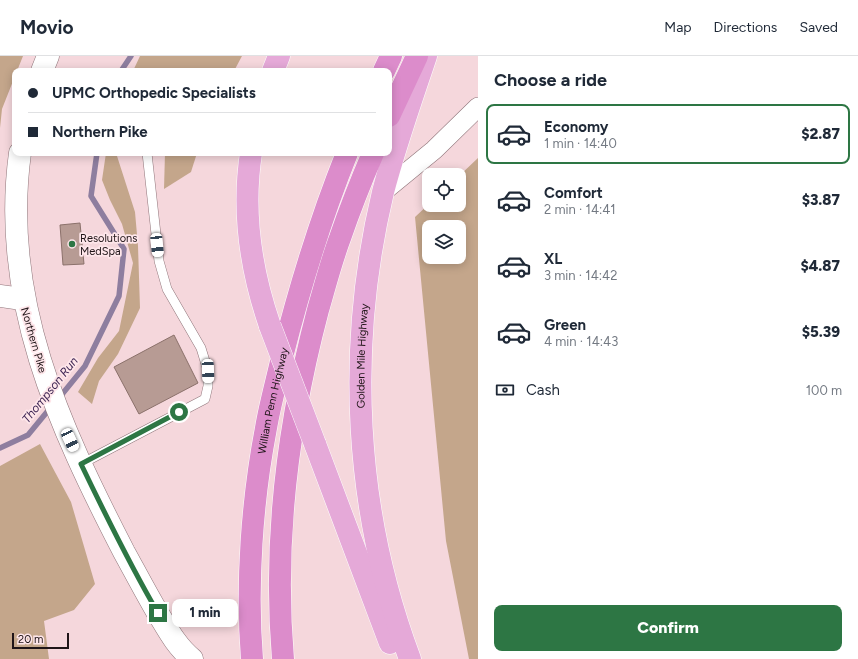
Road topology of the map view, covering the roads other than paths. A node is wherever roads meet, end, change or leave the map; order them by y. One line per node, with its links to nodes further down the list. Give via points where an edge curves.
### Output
1 (48, 56): 6 (main road)
2 (280, 56): 7 (main road)
3 (391, 56): 8 (highway)
4 (417, 56): 10 (highway)
5 (426, 56): 16 (main road, Golden Mile Highway)
6 (43, 68)
7 (274, 68)
8 (385, 68)
9 (478, 108): 16 (street, via 434,150)
10 (392, 110)
11 (19, 156): 18 (main road, Northern Pike, via 14,227)
12 (148, 156): 19 (lane, via 159,261 167,289 201,348 208,371 208,386 205,398)
13 (251, 156): 23 (main road, bridge, via 248,212 257,283 270,326)
14 (346, 156): 21 (highway, William Penn Highway, via 317,231 303,278 266,426 253,525 250,602)
15 (372, 156): 22 (highway, via 339,239 325,285 292,432 282,534)
16 (384, 191): 24 (main road, Golden Mile Highway, via 375,230 364,306 360,376 362,435 374,529 391,599)
17 (0, 296): 18 (main road)
18 (22, 299): 19 (main road, Northern Pike, via 34,348 50,395)
19 (81, 464): 20 (main road, Northern Pike, via 138,579 171,636)
20 (192, 659)
21 (252, 659)
22 (283, 659)
23 (396, 659)
24 (410, 659)

